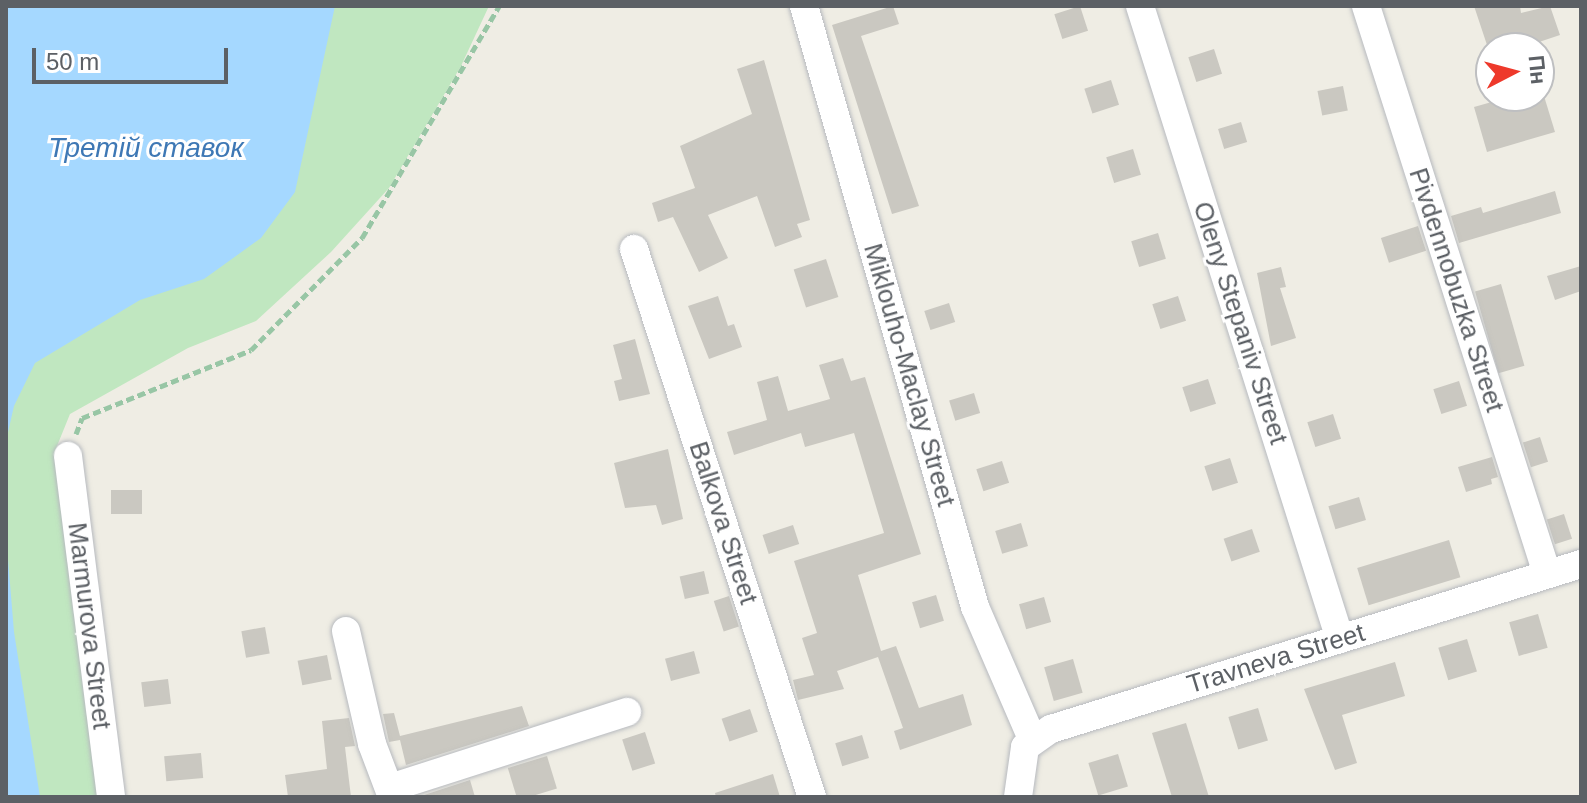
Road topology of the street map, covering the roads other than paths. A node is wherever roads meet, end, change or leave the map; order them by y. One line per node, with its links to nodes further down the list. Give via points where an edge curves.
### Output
1 (804, 6): 11 (street, Miklouho-Maclay Street, via 975,607)
2 (1140, 6): 9 (street, Oleny Stepaniv Street)
3 (1366, 6): 7 (street, Pivdennobuzka Street)
4 (634, 249): 14 (street, Balkova Street)
5 (68, 456): 13 (street, Marmurova Street)
6 (1581, 564): 7 (street, Travneva Street)
7 (1547, 574): 9 (street, Travneva Street)
8 (346, 631): 12 (street, via 372,744)
9 (1340, 639): 11 (street, Travneva Street)
10 (627, 712): 12 (street)
11 (1032, 739): 15 (street, via 1019,767)
12 (391, 792)
13 (111, 797)
14 (812, 797)
15 (1018, 797)

